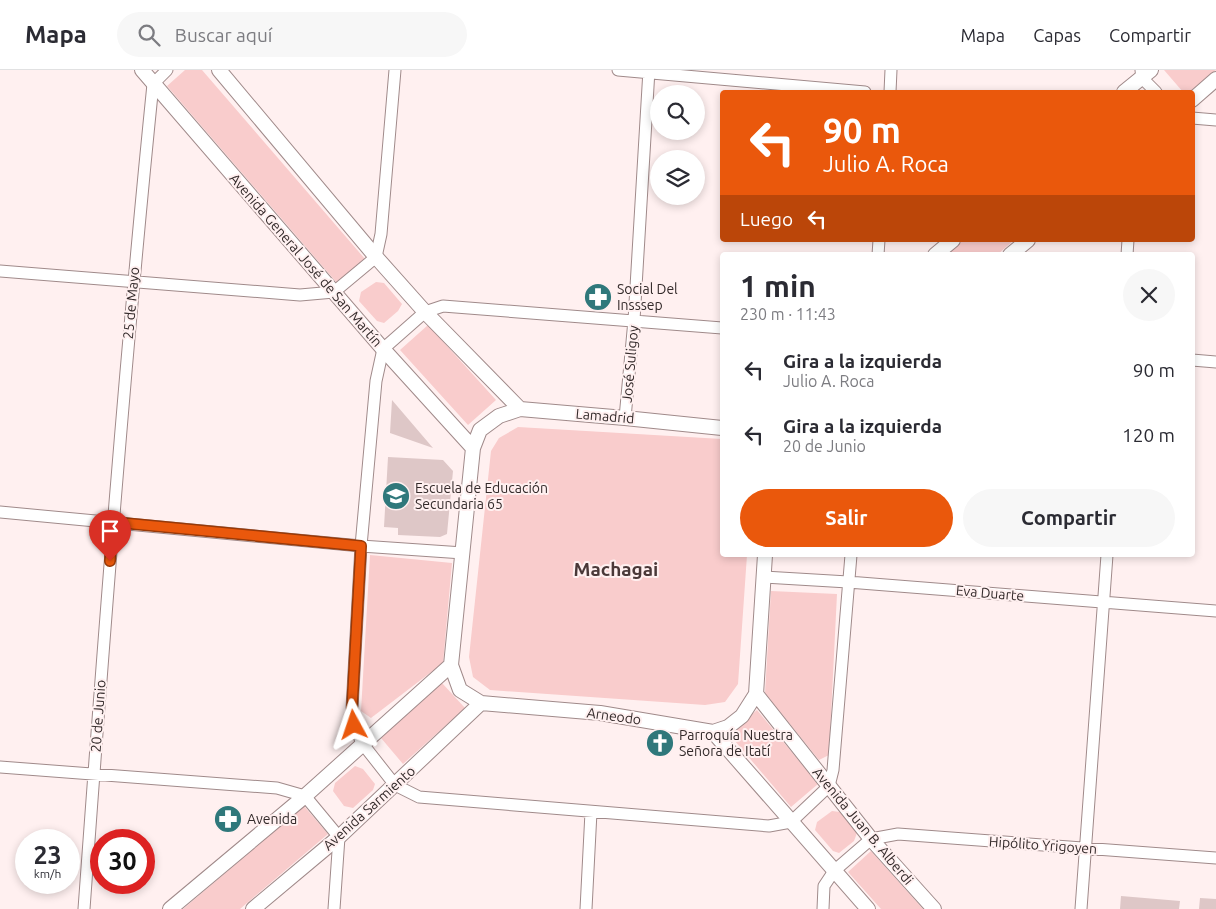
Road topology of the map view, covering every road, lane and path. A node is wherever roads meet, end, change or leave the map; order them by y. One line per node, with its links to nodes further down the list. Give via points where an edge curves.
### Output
1 (142, 70): 10 (street, Avenida General José de San Martín)
2 (167, 70): 10 (street)
3 (219, 70): 22 (street)
4 (395, 70): 22 (street, via 381,234)
5 (618, 70): 7 (street)
6 (891, 70): 12 (street)
7 (649, 71): 11 (street); 27 (street, José Suligoy)
8 (1145, 73): 13 (street); 14 (street)
9 (1216, 79): 15 (street)
10 (153, 84): 24 (street, 25 de Mayo); 25 (street, Avenida General José de San Martín)
11 (844, 90)
12 (890, 90)
13 (1126, 90)
14 (1155, 90)
15 (1195, 97)
16 (1195, 118): 17 (street)
17 (1216, 120)
18 (950, 242): 20 (street)
19 (1026, 242): 21 (street)
20 (938, 252)
21 (1014, 252)
22 (376, 257): 25 (street); 26 (street)
23 (0, 271): 24 (street)
24 (133, 283): 25 (street, via 300,295); 37 (street, 25 de Mayo)
25 (334, 292): 29 (street, Avenida General José de San Martín)
26 (425, 312): 27 (street, via 442,306); 29 (street); 32 (street)
27 (634, 320): 28 (street); 33 (street, José Suligoy)
28 (720, 328)
29 (383, 349): 35 (street, Avenida General José de San Martín); 38 (street, via 376,382)
30 (1195, 360): 31 (street)
31 (1216, 362)
32 (520, 409): 33 (street, Lamadrid); 35 (street, Lamadrid, via 499,416 480,430)
33 (625, 418): 34 (street, Lamadrid)
34 (720, 428)
35 (473, 448): 39 (street)
36 (0, 512): 37 (street)
37 (113, 522): 38 (street); 53 (street, 20 de Junio)
38 (361, 546): 39 (street); 51 (street, via 352,708 354,725)
39 (463, 553): 47 (street)
40 (765, 557): 43 (street)
41 (851, 557): 44 (street)
42 (1107, 557): 45 (street)
43 (764, 577): 44 (street, Eva Duarte); 48 (street)
44 (848, 582): 45 (street, Eva Duarte); 55 (street)
45 (1104, 603): 46 (street, Eva Duarte); 61 (street)
46 (1216, 611)
47 (451, 665): 49 (street, via 460,690); 51 (street)
48 (756, 694): 50 (street, via 742,716 728,727); 55 (street, Avenida Juan B. Alberdi)
49 (481, 703): 50 (street, Arneodo, via 600,713); 54 (street, Avenida Sarmiento)
50 (713, 732): 58 (street)
51 (362, 743): 54 (street); 56 (street)
52 (0, 767): 53 (street)
53 (94, 774): 56 (street, via 277,788); 64 (street, 20 de Junio)
54 (395, 786): 57 (street, via 419,797); 59 (street, Avenida Sarmiento)
55 (829, 786): 58 (street); 60 (street, Avenida Juan B. Alberdi)
56 (305, 796): 59 (street); 65 (street)
57 (591, 812): 58 (street, via 769,826); 68 (street)
58 (791, 822): 63 (street)
59 (339, 838): 66 (street, Avenida Sarmiento); 67 (street)
60 (871, 839): 61 (street, Hipólito Yrigoyen, via 898,834); 63 (street); 71 (street, Avenida Juan B. Alberdi)
61 (1086, 849): 62 (street, Hipólito Yrigoyen); 72 (street)
62 (1216, 858)
63 (834, 871): 69 (street, via 824,886); 70 (street)
64 (84, 909)
65 (170, 909)
66 (253, 909)
67 (334, 909)
68 (586, 909)
69 (823, 909)
70 (868, 909)
71 (934, 909)
72 (1081, 909)

